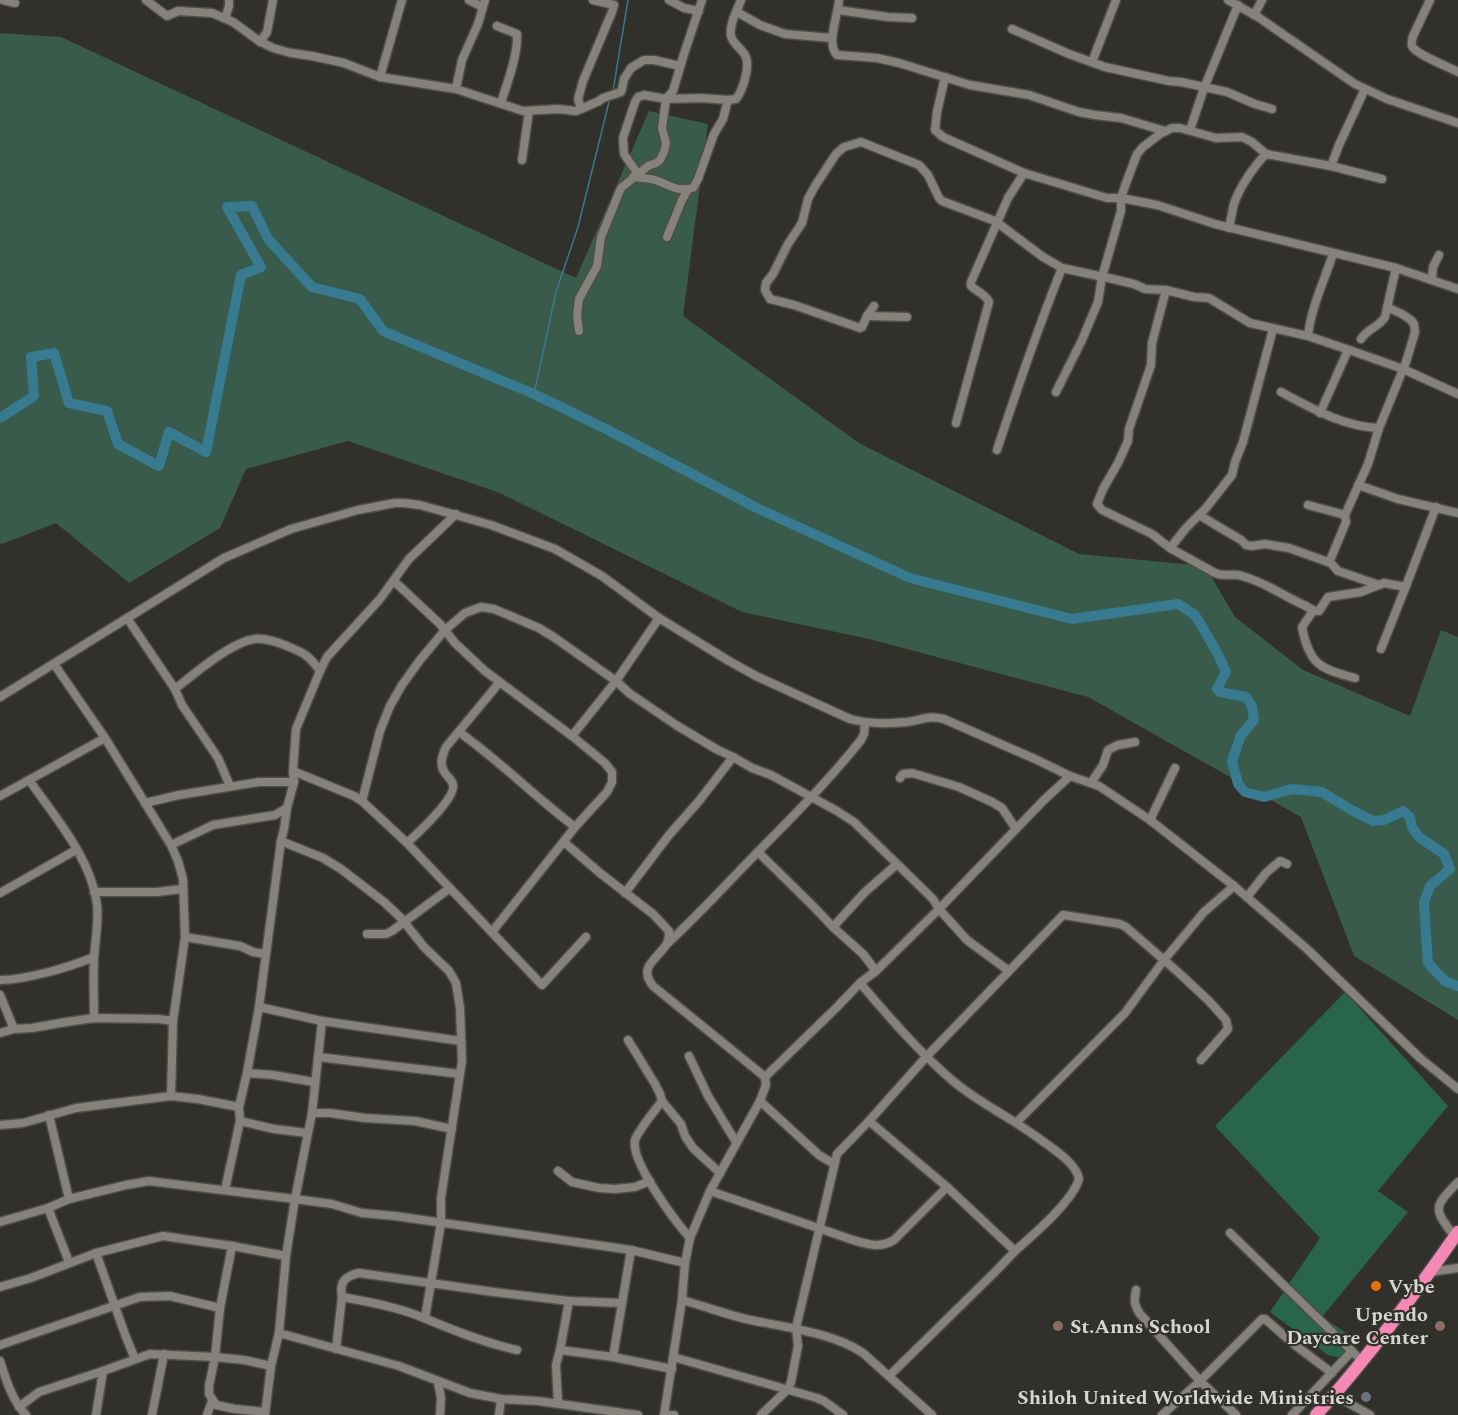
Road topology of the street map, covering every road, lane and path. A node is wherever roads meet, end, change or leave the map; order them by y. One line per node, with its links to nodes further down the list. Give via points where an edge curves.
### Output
1 (3, 0): 16 (street)
2 (146, 0): 23 (street, via 167,16 193,11)
3 (229, 0): 23 (street)
4 (273, 0): 28 (street, via 267,32)
5 (402, 0): 32 (street)
6 (469, 0): 17 (street)
7 (594, 0): 40 (street, via 614,5 583,81 578,99)
8 (669, 0): 20 (street)
9 (702, 0): 20 (street)
10 (741, 0): 21 (street)
11 (839, 0): 19 (street)
12 (1116, 0): 29 (street)
13 (1228, 0): 18 (street)
14 (1262, 0): 22 (street)
15 (1430, 0): 31 (street, via 1412,46)
16 (15, 3)
17 (483, 4): 35 (street, via 462,60)
18 (1238, 6): 22 (street); 34 (street)
19 (838, 10): 24 (street); 27 (street)
20 (699, 11): 30 (street)
21 (737, 12): 27 (street, via 785,34); 38 (street, via 731,35 746,55 748,66 739,95)
22 (1254, 15): 36 (street)
23 (225, 18): 28 (street)
24 (912, 18)
25 (497, 26): 39 (street, via 517,34 518,39)
26 (1012, 29): 29 (street)
27 (832, 38): 33 (street, via 837,55 877,58)
28 (260, 42): 32 (street, via 291,54 344,63)
29 (1092, 62): 34 (street)
30 (680, 66): 37 (street, via 673,91); 40 (street, via 644,60 631,68 621,92)
31 (1458, 72)
32 (380, 77): 35 (street)
33 (945, 77): 45 (street); 49 (street, via 935,130)
34 (1204, 88): 41 (street); 44 (street)
35 (456, 89): 39 (street)
36 (1365, 89): 43 (street); 48 (street)
37 (666, 99): 38 (street); 50 (street, via 664,152 660,160); 50 (street, via 644,95 635,102 623,138 624,154)
38 (728, 100): 52 (street, via 698,179)
39 (501, 104): 42 (street)
40 (581, 109): 42 (street)
41 (1272, 109)
42 (529, 111): 47 (street)
43 (1458, 123)
44 (1190, 130): 45 (street); 46 (street, via 1216,138 1252,141)
45 (1165, 131): 53 (street, via 1137,154)
46 (1266, 154): 48 (street); 55 (street, via 1243,186)
47 (522, 160)
48 (1331, 166): 51 (street)
49 (1024, 173): 53 (street, via 1107,198); 54 (street)
50 (635, 176): 52 (street); 70 (street, via 621,188 601,237 597,266 579,298)
51 (1382, 179)
52 (688, 189): 56 (street)
53 (1121, 198): 55 (street); 61 (street, via 1121,211)
54 (998, 223): 59 (street); 67 (street, via 942,201 919,165 861,142 844,147 815,186 802,223 765,290 770,299 855,326 862,327); 79 (street, via 971,282 989,302)
55 (1229, 228): 57 (street)
56 (667, 237)
57 (1333, 254): 60 (street); 71 (street)
58 (1438, 255): 62 (street)
59 (1062, 268): 61 (street); 81 (street)
60 (1396, 268): 62 (street); 66 (street)
61 (1102, 277): 64 (street, via 1145,289); 75 (street, via 1098,302)
62 (1432, 279): 63 (street)
63 (1458, 289)
64 (1166, 290): 69 (street, via 1209,298 1250,323); 89 (street, via 1152,343 1151,365 1128,441 1097,504)
65 (874, 306): 67 (street)
66 (1387, 307): 72 (street, via 1382,322); 74 (street, via 1414,324 1414,337)
67 (867, 316): 68 (street)
68 (907, 317)
69 (1273, 329): 71 (street); 87 (street, via 1232,475)
70 (579, 331)
71 (1308, 336): 73 (street)
72 (1361, 339)
73 (1348, 350): 74 (street); 78 (street)
74 (1403, 369): 77 (street); 80 (street)
75 (1056, 392)
76 (1281, 392): 78 (street)
77 (1458, 394)
78 (1320, 413): 80 (street)
79 (956, 423)
80 (1379, 428): 82 (street)
81 (997, 450)
82 (1358, 485): 84 (street); 88 (street)
83 (1308, 505): 88 (street)
84 (1436, 507): 85 (street); 93 (street)
85 (1458, 513)
86 (456, 514): 91 (street, via 409,560); 95 (street, via 395,503 291,530 224,558); 96 (street, via 555,549 602,576)
87 (1198, 515): 89 (street); 90 (street, via 1246,545 1280,546)
88 (1345, 515): 90 (street, via 1346,522)
89 (1170, 548): 94 (street, via 1215,573 1242,575)
90 (1329, 561): 92 (street, via 1338,571)
91 (394, 581): 97 (street); 100 (street, via 327,657)
92 (1379, 585): 93 (street); 94 (street, via 1354,594 1328,597 1319,611)
93 (1406, 586): 98 (street)
94 (1313, 611): 101 (street, via 1302,627 1313,659 1326,669)
95 (127, 618): 99 (street); 104 (street)
96 (659, 618): 102 (street); 106 (street, via 756,676)
97 (446, 630): 102 (street, via 465,613 481,607 494,609 539,628); 103 (street, via 462,650); 123 (street, via 420,660 390,706)
98 (1382, 649)
99 (54, 664): 105 (street); 109 (street)
100 (320, 671): 104 (street, via 311,658 297,650 257,639 213,659); 113 (street, via 296,729)
101 (1355, 678)
102 (616, 681): 108 (street); 111 (street, via 676,725)
103 (500, 683): 107 (street); 108 (street)
104 (175, 688): 119 (street, via 218,758)
105 (0, 697)
106 (865, 723): 114 (street, via 911,722 932,716 944,719); 122 (street, via 861,740)
107 (459, 732): 128 (street); 132 (street, via 446,747 441,764 452,780 453,792)
108 (572, 736): 128 (street, via 612,772 607,792)
109 (105, 738): 116 (street); 124 (street)
110 (1135, 742): 118 (street, via 1108,750)
111 (733, 757): 120 (street); 143 (street)
112 (1175, 768): 127 (street)
113 (293, 771): 117 (street); 123 (street)
114 (1070, 776): 118 (street); 129 (street)
115 (900, 778): 129 (street, via 912,773 968,790 1002,808)
116 (29, 780): 121 (street); 134 (street)
117 (294, 782): 119 (street); 126 (street)
118 (1091, 783): 127 (street)
119 (230, 786): 124 (street)
120 (795, 789): 122 (street); 125 (street)
121 (0, 796)
122 (811, 797): 125 (street); 137 (street, via 854,822)
123 (362, 801): 132 (street)
124 (146, 803): 133 (street)
125 (802, 807): 135 (street)
126 (286, 808): 130 (street); 133 (street, via 275,814 213,825)
127 (1150, 820): 138 (street)
128 (575, 827): 131 (street)
129 (1016, 829): 145 (street)
130 (281, 842): 146 (street, via 323,858); 153 (street)
131 (564, 842): 143 (street); 148 (street)
132 (407, 843): 139 (street)
133 (171, 845): 140 (street)
134 (76, 850): 141 (street, via 87,868); 142 (street)
135 (758, 852): 147 (street); 152 (street)
136 (1287, 864): 144 (street, via 1280,861)
137 (896, 865): 145 (street, via 933,898); 147 (street)
138 (1234, 886): 144 (street); 155 (street, via 1204,912)
139 (450, 888): 146 (street); 148 (street)
140 (183, 889): 141 (street); 150 (street)
141 (94, 892): 154 (street, via 98,929)
142 (0, 893)
143 (625, 893): 152 (street, via 669,931)
144 (1247, 897): 177 (street)
145 (939, 909): 156 (street); 157 (street, via 967,939)
146 (405, 922): 149 (street, via 386,934); 168 (street, via 456,983)
147 (833, 927): 156 (street)
148 (492, 932): 151 (street, via 542,986)
149 (367, 934)
150 (185, 937): 153 (street); 163 (street)
151 (586, 937)
152 (668, 943): 175 (street, via 648,966 653,986)
153 (265, 954): 161 (street)
154 (94, 957): 158 (street, via 23,978); 162 (street)
155 (1164, 960): 157 (street, via 1126,927 1063,915); 172 (street, via 1226,1020 1227,1029); 186 (street, via 1125,1012)
156 (876, 971): 159 (street)
157 (1009, 971): 170 (street)
158 (0, 980)
159 (860, 983): 170 (street); 175 (street)
160 (0, 995): 165 (street)
161 (259, 1007): 164 (street); 173 (street)
162 (94, 1018): 163 (street); 165 (street)
163 (173, 1021): 178 (street)
164 (322, 1021): 168 (street); 171 (street)
165 (14, 1029): 166 (street)
166 (0, 1034)
167 (628, 1040): 179 (street)
168 (461, 1041): 174 (street)
169 (689, 1056): 190 (street)
170 (927, 1056): 185 (street); 186 (street, via 969,1094)
171 (318, 1057): 174 (street); 176 (street)
172 (1201, 1060)
173 (247, 1073): 176 (street); 181 (street)
174 (460, 1074): 188 (street)
175 (765, 1077): 180 (street)
176 (314, 1082): 182 (street)
177 (1458, 1089)
178 (171, 1096): 181 (street); 183 (street)
179 (662, 1101): 193 (street, via 681,1124 693,1148); 194 (street, via 636,1139 635,1150)
180 (760, 1101): 190 (street); 191 (street)
181 (239, 1107): 184 (street)
182 (312, 1113): 188 (street, via 415,1121); 189 (street)
183 (49, 1115): 187 (street); 199 (street)
184 (240, 1121): 189 (street); 197 (street)
185 (869, 1121): 191 (street, via 837,1154); 196 (street)
186 (1017, 1122): 210 (street, via 1070,1163 1079,1179 1064,1203)
187 (0, 1125)
188 (452, 1129): 203 (street)
189 (307, 1133): 200 (street)
190 (736, 1142): 193 (street)
191 (834, 1164): 204 (street)
192 (558, 1172): 194 (street, via 572,1182 599,1188 635,1187)
193 (720, 1173): 198 (street)
194 (650, 1181): 207 (street)
195 (1458, 1182): 206 (street, via 1438,1210)
196 (947, 1187): 204 (street, via 891,1242 872,1246); 210 (street)
197 (225, 1190): 199 (street, via 148,1181); 200 (street)
198 (710, 1191): 204 (street); 207 (street)
199 (69, 1199): 201 (street)
200 (295, 1199): 203 (street); 212 (street)
201 (48, 1208): 202 (street); 213 (street)
202 (0, 1222)
203 (441, 1223): 209 (street); 217 (street)
204 (818, 1228): 227 (street)
205 (1230, 1233): 233 (street)
206 (1456, 1234): 216 (highway)
207 (690, 1238): 214 (street)
208 (232, 1246): 211 (street, via 163,1236); 212 (street); 225 (street)
209 (631, 1250): 214 (street); 223 (street)
210 (1016, 1251): 245 (street)
211 (96, 1252): 213 (street); 224 (street)
212 (286, 1256): 228 (street)
213 (69, 1262): 218 (street)
214 (685, 1263): 221 (street)
215 (1458, 1268): 216 (street)
216 (1430, 1272): 240 (highway)
217 (432, 1282): 220 (street, via 359,1273 345,1280); 222 (street); 226 (street)
218 (0, 1287)
219 (1136, 1290): 246 (street, via 1135,1307)
220 (342, 1297): 226 (street); 230 (street)
221 (682, 1300): 227 (street); 237 (street)
222 (569, 1301): 223 (street); 232 (street)
223 (622, 1304): 236 (street)
224 (115, 1305): 225 (street, via 140,1297 170,1296); 229 (street); 238 (street)
225 (220, 1308): 235 (street)
226 (425, 1318): 231 (street)
227 (796, 1329): 245 (street, via 854,1347); 248 (street, via 798,1347)
228 (279, 1333): 230 (street); 241 (street)
229 (0, 1345)
230 (336, 1349): 247 (street, via 399,1366)
231 (517, 1350)
232 (560, 1350): 236 (street); 252 (street, via 556,1365)
233 (1352, 1351): 240 (street); 244 (street)
234 (164, 1354): 235 (street); 238 (street); 258 (street)
235 (215, 1357): 241 (street); 251 (street, via 208,1394)
236 (613, 1357): 242 (street)
237 (673, 1357): 242 (street); 248 (street)
238 (135, 1359): 243 (street)
239 (0, 1361): 253 (street)
240 (1362, 1361): 249 (highway)
241 (271, 1366): 255 (street)
242 (672, 1369): 263 (street)
243 (103, 1371): 253 (street, via 39,1392); 257 (street)
244 (1332, 1373): 246 (street, via 1262,1319); 269 (street)
245 (889, 1376): 266 (street)
246 (1200, 1381): 267 (street); 268 (street)
247 (438, 1382): 250 (street); 260 (street)
248 (788, 1389): 264 (street); 265 (street, via 824,1401)
249 (1334, 1395): 270 (highway); 271 (street)
250 (501, 1399): 252 (street); 261 (street)
251 (212, 1401): 255 (street, via 224,1408); 259 (street)
252 (558, 1403): 254 (street)
253 (19, 1407): 256 (street)
254 (601, 1412): 262 (street)
255 (265, 1413)
256 (26, 1415)
257 (96, 1415)
258 (152, 1415)
259 (207, 1415)
260 (441, 1415)
261 (499, 1415)
262 (638, 1415)
263 (664, 1415)
264 (761, 1415)
265 (843, 1415)
266 (932, 1415)
267 (1162, 1415)
268 (1236, 1415)
269 (1292, 1415)
270 (1316, 1415)
271 (1370, 1415)

